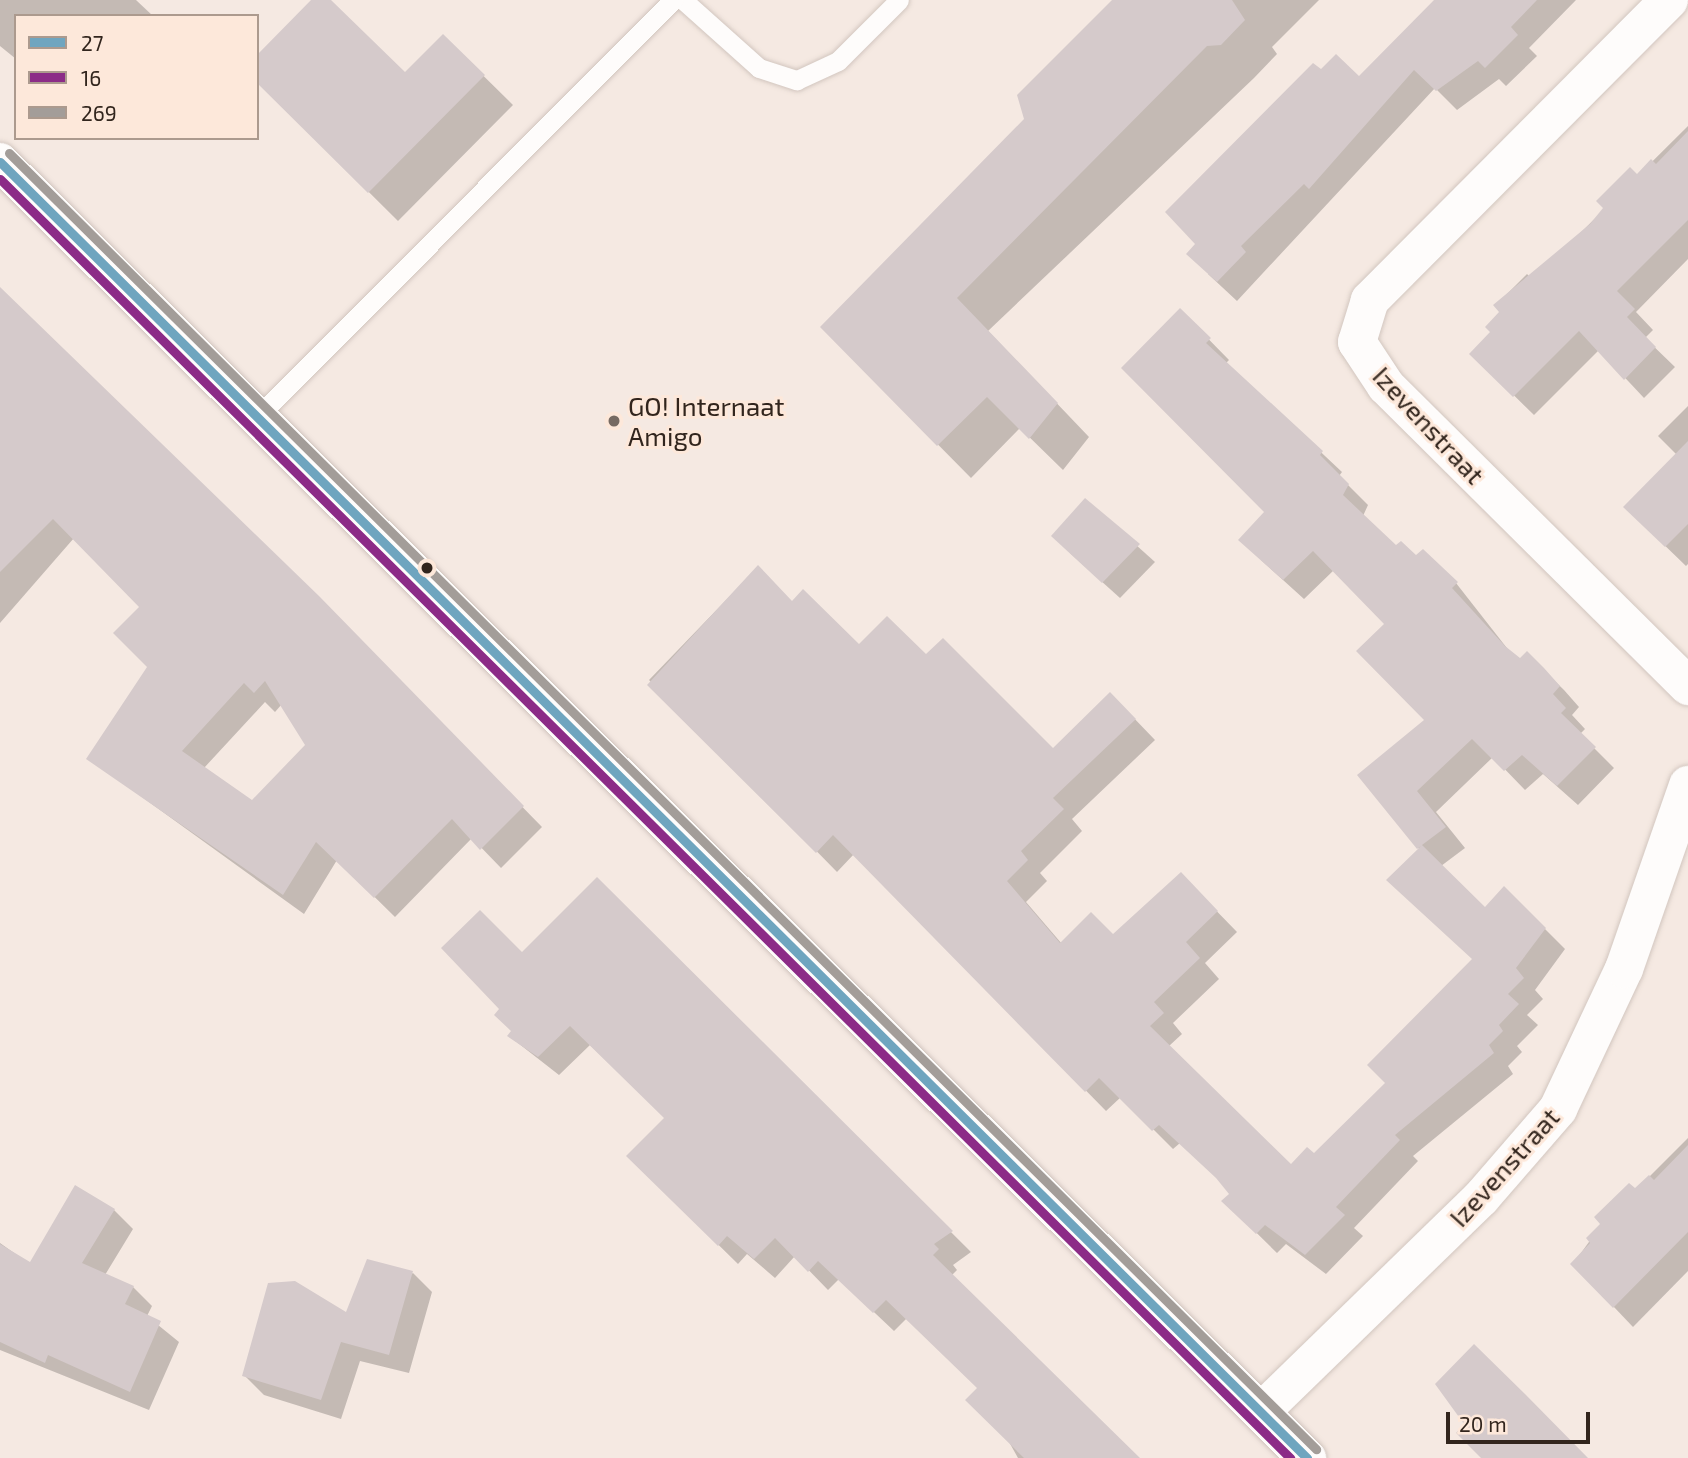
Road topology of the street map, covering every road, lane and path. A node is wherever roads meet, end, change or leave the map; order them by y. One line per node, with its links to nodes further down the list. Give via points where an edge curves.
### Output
1 (673, 0): 6 (lane)
2 (683, 0): 3 (lane, via 760,68 797,80 838,61)
3 (899, 0)
4 (1669, 0): 7 (main road, Izevenstraat, via 1370,300 1357,342 1386,386)
5 (0, 162): 6 (main road)
6 (257, 417): 9 (main road)
7 (1688, 686)
8 (1688, 785): 9 (main road, Izevenstraat, via 1624,969 1558,1108 1481,1199)
9 (1261, 1412): 10 (main road)
10 (1307, 1458)

